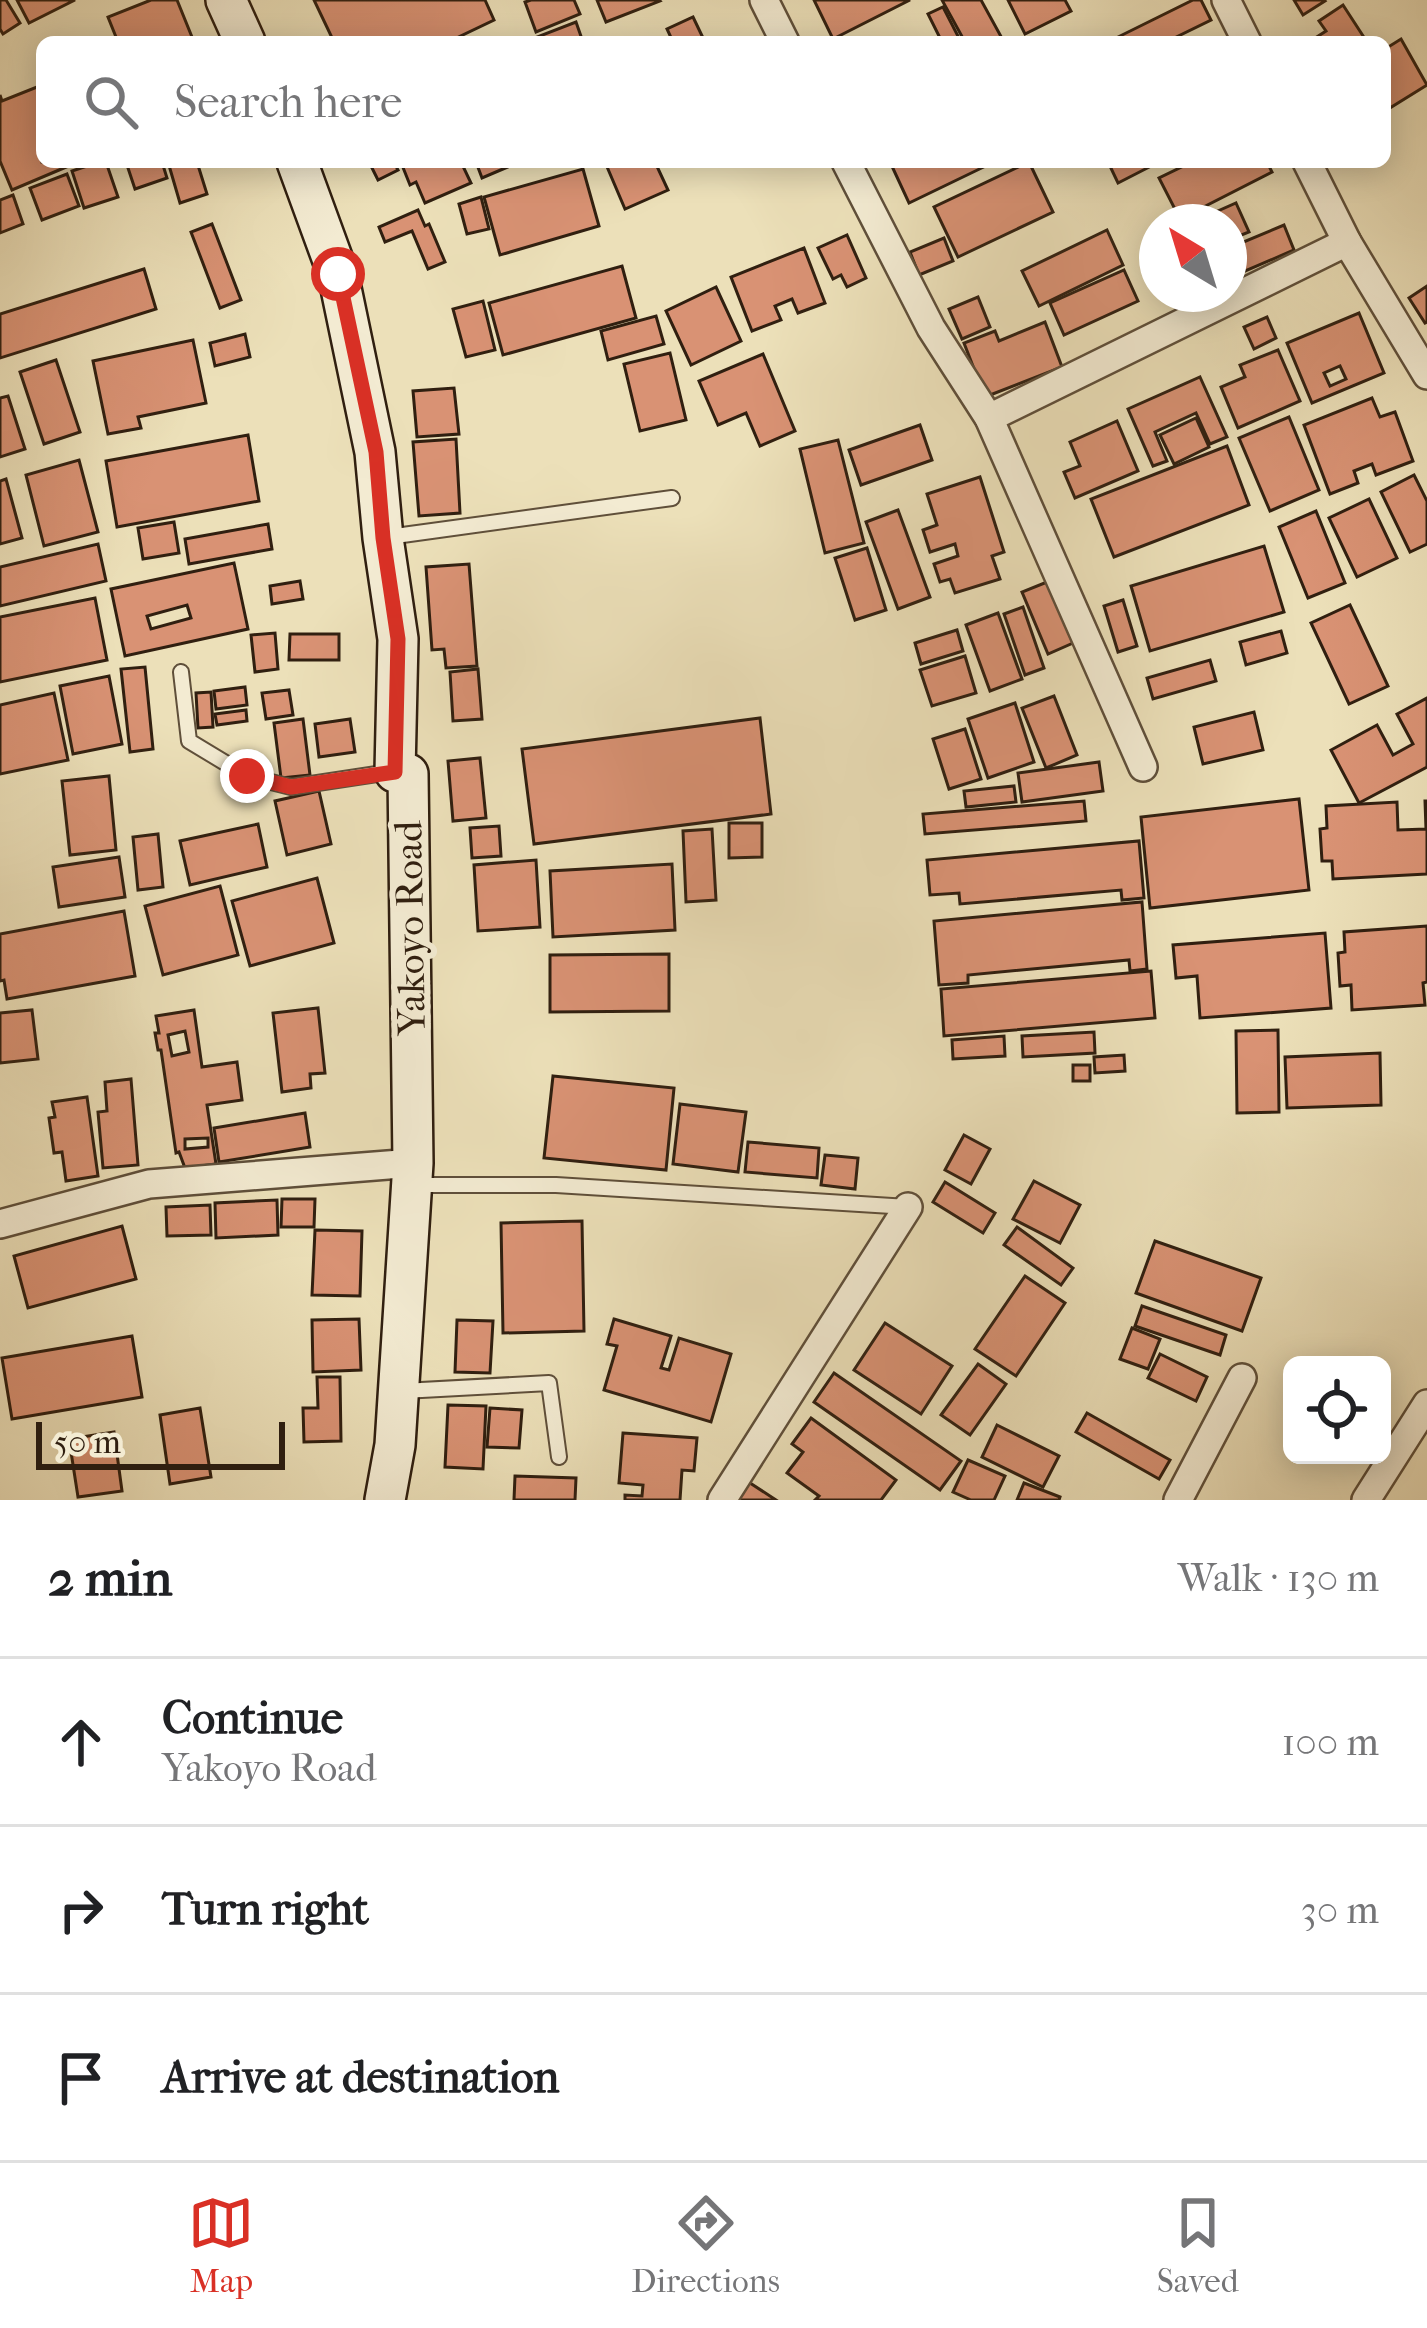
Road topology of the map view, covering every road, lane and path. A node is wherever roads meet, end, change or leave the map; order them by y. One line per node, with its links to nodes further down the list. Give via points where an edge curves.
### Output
1 (226, 0): 4 (main road)
2 (764, 0): 5 (street)
3 (1226, 0): 6 (street)
4 (242, 36)
5 (782, 36)
6 (1244, 36)
7 (299, 168): 14 (main road, Yakoyo Road, via 338,274 376,452)
8 (849, 168): 12 (street, via 931,328)
9 (1310, 168): 10 (street)
10 (1347, 242): 11 (street); 12 (street)
11 (1427, 375)
12 (989, 418): 16 (street)
13 (672, 499): 14 (lane)
14 (383, 538): 17 (main road, Yakoyo Road, via 398,639)
15 (181, 672): 17 (lane, via 189,741 247,776 291,787)
16 (1144, 767)
17 (395, 772): 18 (main road, Yakoyo Road, via 408,774)
18 (412, 1174): 19 (lane); 20 (street, via 149,1184); 22 (main road, Yakoyo Road)
19 (908, 1207): 26 (street)
20 (0, 1224)
21 (1242, 1378): 27 (street)
22 (398, 1392): 24 (lane, via 549,1383); 25 (main road, Yakoyo Road)
23 (1427, 1404): 28 (street)
24 (560, 1457)
25 (385, 1500)
26 (722, 1500)
27 (1178, 1500)
28 (1366, 1500)

